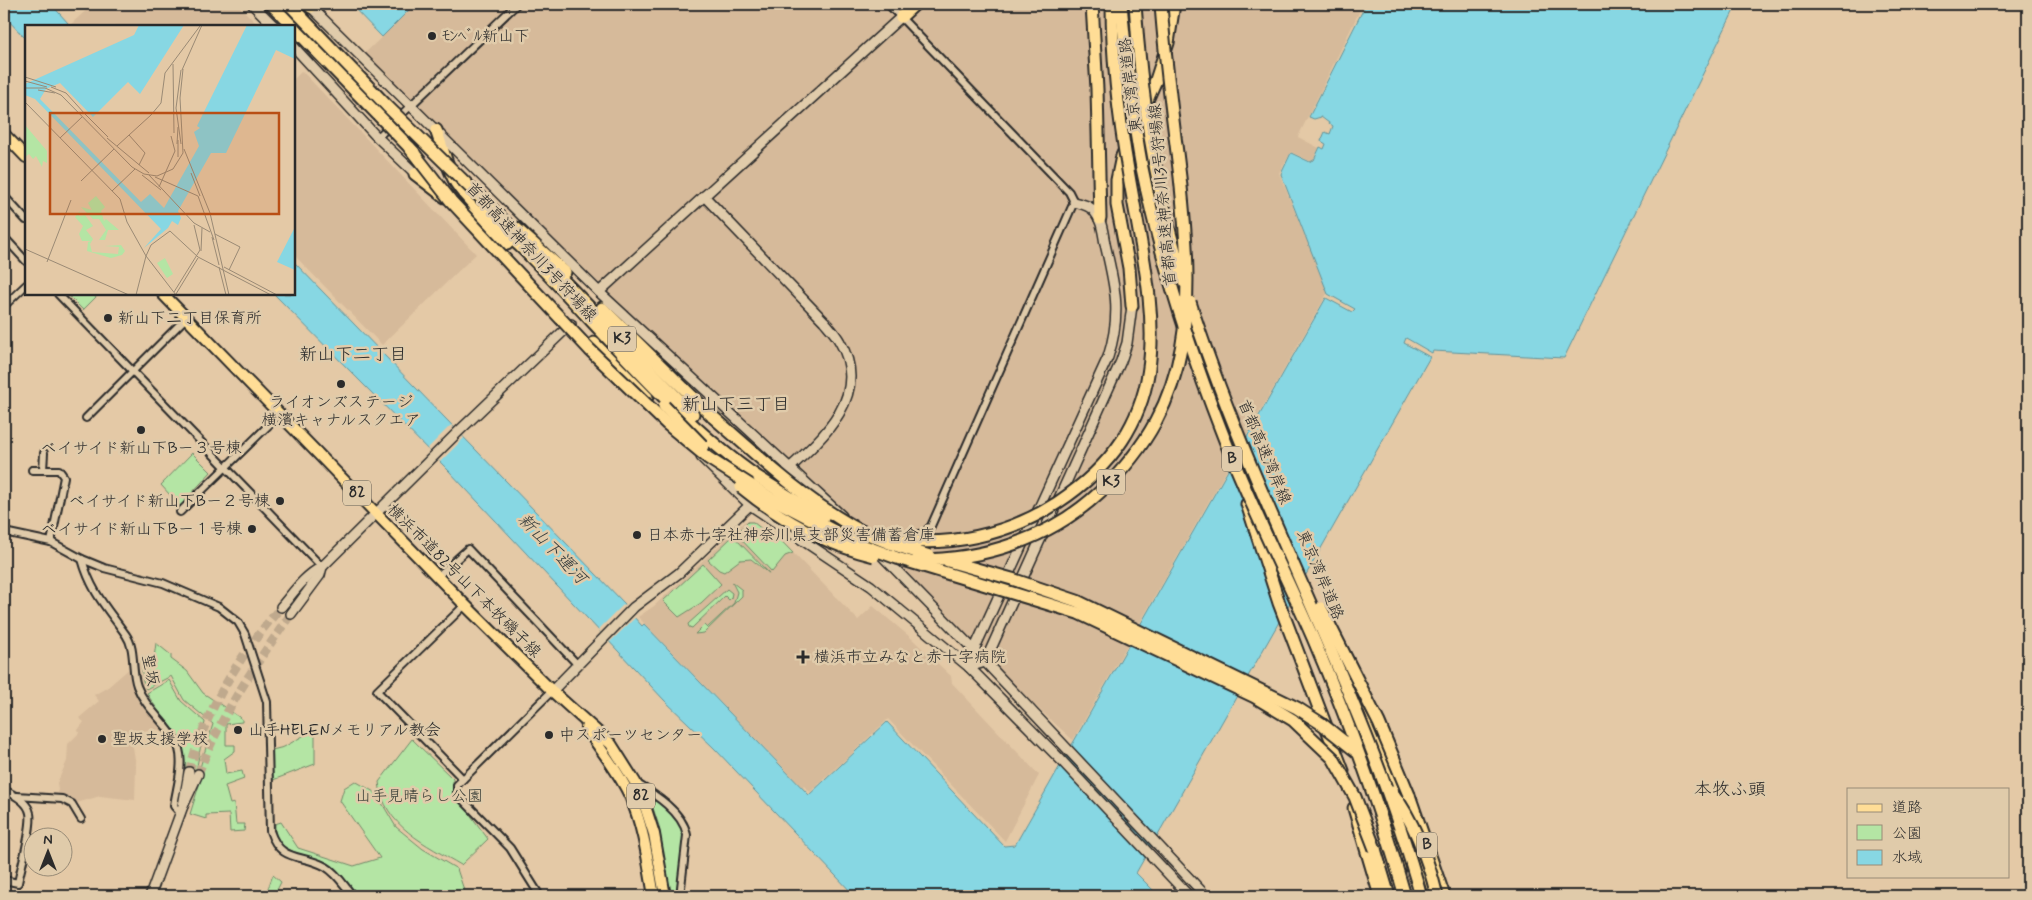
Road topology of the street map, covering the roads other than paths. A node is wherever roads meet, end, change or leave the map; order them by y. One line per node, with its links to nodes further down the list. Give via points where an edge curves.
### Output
1 (252, 4): 15 (street)
2 (271, 4): 16 (highway, 首都高速神奈川3号狩場線 / K3)
3 (289, 4): 29 (highway, 首都高速神奈川3号狩場線 / K3, bridge)
4 (516, 4): 20 (street)
5 (888, 4): 14 (street)
6 (915, 4): 14 (highway)
7 (1092, 4): 31 (highway)
8 (1112, 4): 52 (highway, 首都高速神奈川3号狩場線 / K3, bridge, via 1121,125 1151,301 1153,340 1149,374 1140,404 1126,433 1108,458 1084,484 1024,521 990,534 937,542 881,538 849,529 814,513)
9 (1121, 4): 47 (highway, 首都高速湾岸線 / B, bridge, via 1136,132 1158,237 1183,323)
10 (1135, 4): 59 (highway, 首都高速湾岸線 / B, bridge, via 1149,130 1179,264 1223,395); 63 (highway, 東京湾岸道路, bridge, via 1153,137 1184,273 1229,402); 83 (highway, 東京湾岸道路, bridge, via 1137,66 1148,138 1159,198 1179,275 1224,404 1361,728)
11 (1160, 4): 54 (highway, 首都高速神奈川3号狩場線 / K3, bridge, via 1186,242 1188,299 1184,342 1173,383 1134,456 1093,500 1065,520 1009,547 973,556 913,560 873,556 826,541)
12 (1174, 4): 40 (highway, bridge, via 1168,43 1156,80 1119,167 1116,192)
13 (310, 5): 17 (street); 20 (street)
14 (901, 17): 28 (street); 30 (street, via 1069,192)
15 (273, 25)
16 (291, 25)
17 (295, 25)
18 (295, 29): 24 (highway, 首都高速神奈川3号狩場線 / K3, bridge)
19 (295, 48): 23 (street)
20 (411, 105): 21 (street); 23 (street)
21 (436, 130): 36 (street); 52 (highway, K3, via 456,182 486,217 523,248 668,401 716,446)
22 (4, 137): 25 (main road)
23 (378, 137): 26 (street)
24 (409, 147): 54 (highway, 首都高速神奈川3号狩場線 / K3, bridge, via 674,426 728,477); 95 (highway, K3, bridge, via 445,195 590,350 667,424 740,480 859,544 905,561 1042,600 1105,624 1255,697 1293,720 1332,758 1346,778 1365,820)
25 (25, 156)
26 (415, 174): 42 (street); 54 (highway, K3, bridge, via 516,253 720,464)
27 (4, 196): 32 (street)
28 (704, 196): 36 (street); 49 (street, via 824,321 840,341 848,360 850,380 840,414)
29 (484, 201): 52 (highway, 首都高速神奈川3号狩場線 / K3); 101 (highway, K3, bridge, via 543,249 713,417 776,472 852,526 898,547 1077,601 1263,691 1322,724 1370,765 1396,797 1420,843)
30 (1074, 202): 31 (street, via 1088,206); 60 (street, via 931,526 920,534 890,539)
31 (1100, 218): 68 (street, via 1118,304 1114,339)
32 (25, 219)
33 (4, 238): 34 (street)
34 (25, 260)
35 (25, 286): 39 (street)
36 (599, 292): 49 (street)
37 (59, 295): 43 (street)
38 (163, 295): 41 (main road, 横浜市道82号山下本牧磯子線 / 82)
39 (5, 305)
40 (1132, 306): 70 (street, via 1129,334 1121,361)
41 (186, 318): 43 (street); 44 (main road, 横浜市道82号山下本牧磯子線 / 82)
42 (571, 324): 53 (street); 56 (street)
43 (134, 371): 45 (street); 48 (street)
44 (280, 414): 48 (street); 56 (main road, 横浜市道82号山下本牧磯子線 / 82)
45 (86, 418)
46 (44, 454): 51 (street)
47 (1234, 462): 80 (highway, B, bridge, via 1279,603 1336,749); 96 (highway, 首都高速湾岸線 / B, bridge, via 1335,691 1379,807)
48 (227, 467): 55 (street); 62 (street)
49 (790, 467): 53 (street); 60 (street)
50 (32, 470): 51 (street)
51 (43, 470): 58 (street, via 59,470 64,477)
52 (759, 478)
53 (750, 505): 71 (street, via 678,573 630,610); 72 (street, via 871,586)
54 (770, 509)
55 (180, 512)
56 (376, 513): 62 (street); 64 (main road, 横浜市道82号山下本牧磯子線 / 82)
57 (4, 532): 58 (street)
58 (51, 542): 61 (street)
59 (1287, 547): 63 (highway, B, bridge); 99 (highway, 首都高速湾岸線 / B, bridge, via 1367,736)
60 (876, 549): 68 (street)
61 (82, 559): 81 (street, 聖坂, via 93,590 131,646 141,695 179,750 174,806); 86 (street, via 119,573 163,583 219,607 242,626 267,702 270,831 286,855 327,867)
62 (322, 567): 66 (street, via 314,571); 67 (street, via 320,575)
63 (1301, 572): 69 (highway, 東京湾岸道路, bridge); 102 (highway, B, bridge, via 1338,640 1393,756)
64 (438, 576): 65 (main road, 横浜市道82号山下本牧磯子線 / 82); 71 (street, via 468,549)
65 (466, 604): 73 (main road, 横浜市道82号山下本牧磯子線 / 82); 76 (street, via 378,691)
66 (281, 607)
67 (291, 614)
68 (974, 650): 70 (street); 72 (street)
69 (1335, 651): 98 (highway, 東京湾岸道路, bridge, via 1372,743); 100 (highway, bridge, via 1384,760)
70 (985, 662): 72 (street); 92 (street)
71 (577, 664): 73 (street)
72 (969, 667): 91 (street)
73 (552, 691): 74 (main road, 横浜市道82号山下本牧磯子線 / 82); 76 (street)
74 (578, 716): 77 (main road, 横浜市道82号山下本牧磯子線 / 82, via 611,744); 88 (main road, 横浜市道82号山下本牧磯子線 / 82, via 616,770 629,795 646,849)
75 (193, 773): 81 (street)
76 (463, 779): 87 (street, via 457,785 457,794 510,848)
77 (635, 782): 89 (main road, 横浜市道82号山下本牧磯子線 / 82, via 654,834); 90 (street, via 654,794 686,828)
78 (4, 790): 79 (street)
79 (16, 796): 82 (street, via 62,799 72,804); 84 (street, via 28,808 30,820 18,883)
80 (1351, 797): 93 (highway, via 1351,816); 94 (highway, B)
81 (182, 810): 85 (street)
82 (81, 819)
83 (1390, 823): 96 (highway, bridge); 97 (highway, 東京湾岸道路)
84 (4, 880)
85 (150, 896)
86 (353, 896)
87 (540, 896)
88 (654, 896)
89 (664, 896)
90 (680, 896)
91 (1189, 896)
92 (1206, 896)
93 (1375, 896)
94 (1380, 896)
95 (1389, 896)
96 (1404, 896)
97 (1410, 896)
98 (1416, 896)
99 (1421, 896)
100 (1428, 896)
101 (1437, 896)
102 (1444, 896)

